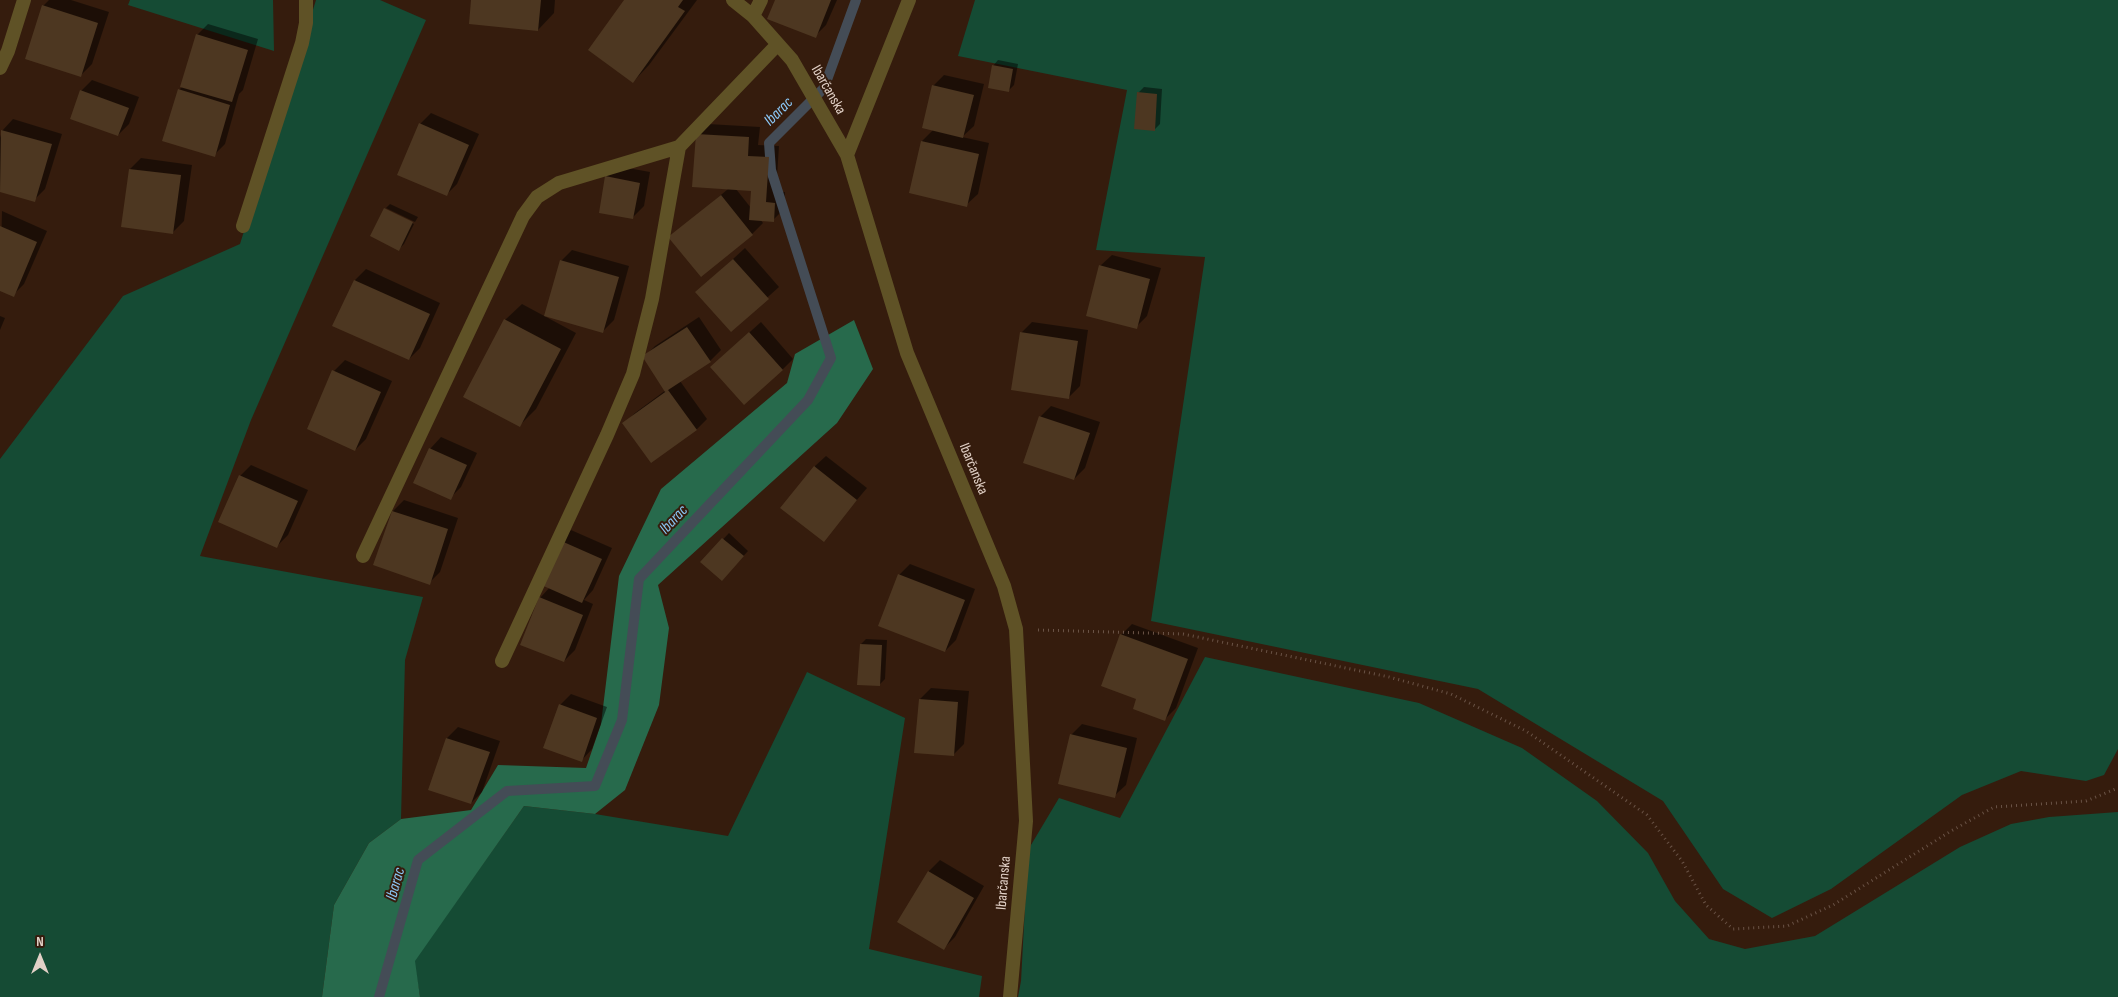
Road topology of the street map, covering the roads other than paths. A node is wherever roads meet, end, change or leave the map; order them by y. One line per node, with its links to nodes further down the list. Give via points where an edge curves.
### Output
1 (24, 0): 8 (street)
2 (306, 0): 11 (street, via 302,43)
3 (734, 0): 6 (street, Ibarčanska)
4 (760, 0): 6 (street)
5 (909, 0): 10 (street)
6 (753, 16): 7 (street, Ibarčanska)
7 (777, 46): 9 (street); 10 (street, Ibarčanska, via 792,60)
8 (0, 68)
9 (679, 147): 12 (street, via 559,183 537,197 523,216); 13 (street, via 652,299 633,374)
10 (847, 155): 14 (street, Ibarčanska, via 907,353 1004,586 1016,629 1026,821)
11 (243, 226)
12 (363, 556)
13 (502, 661)
14 (1010, 997)

